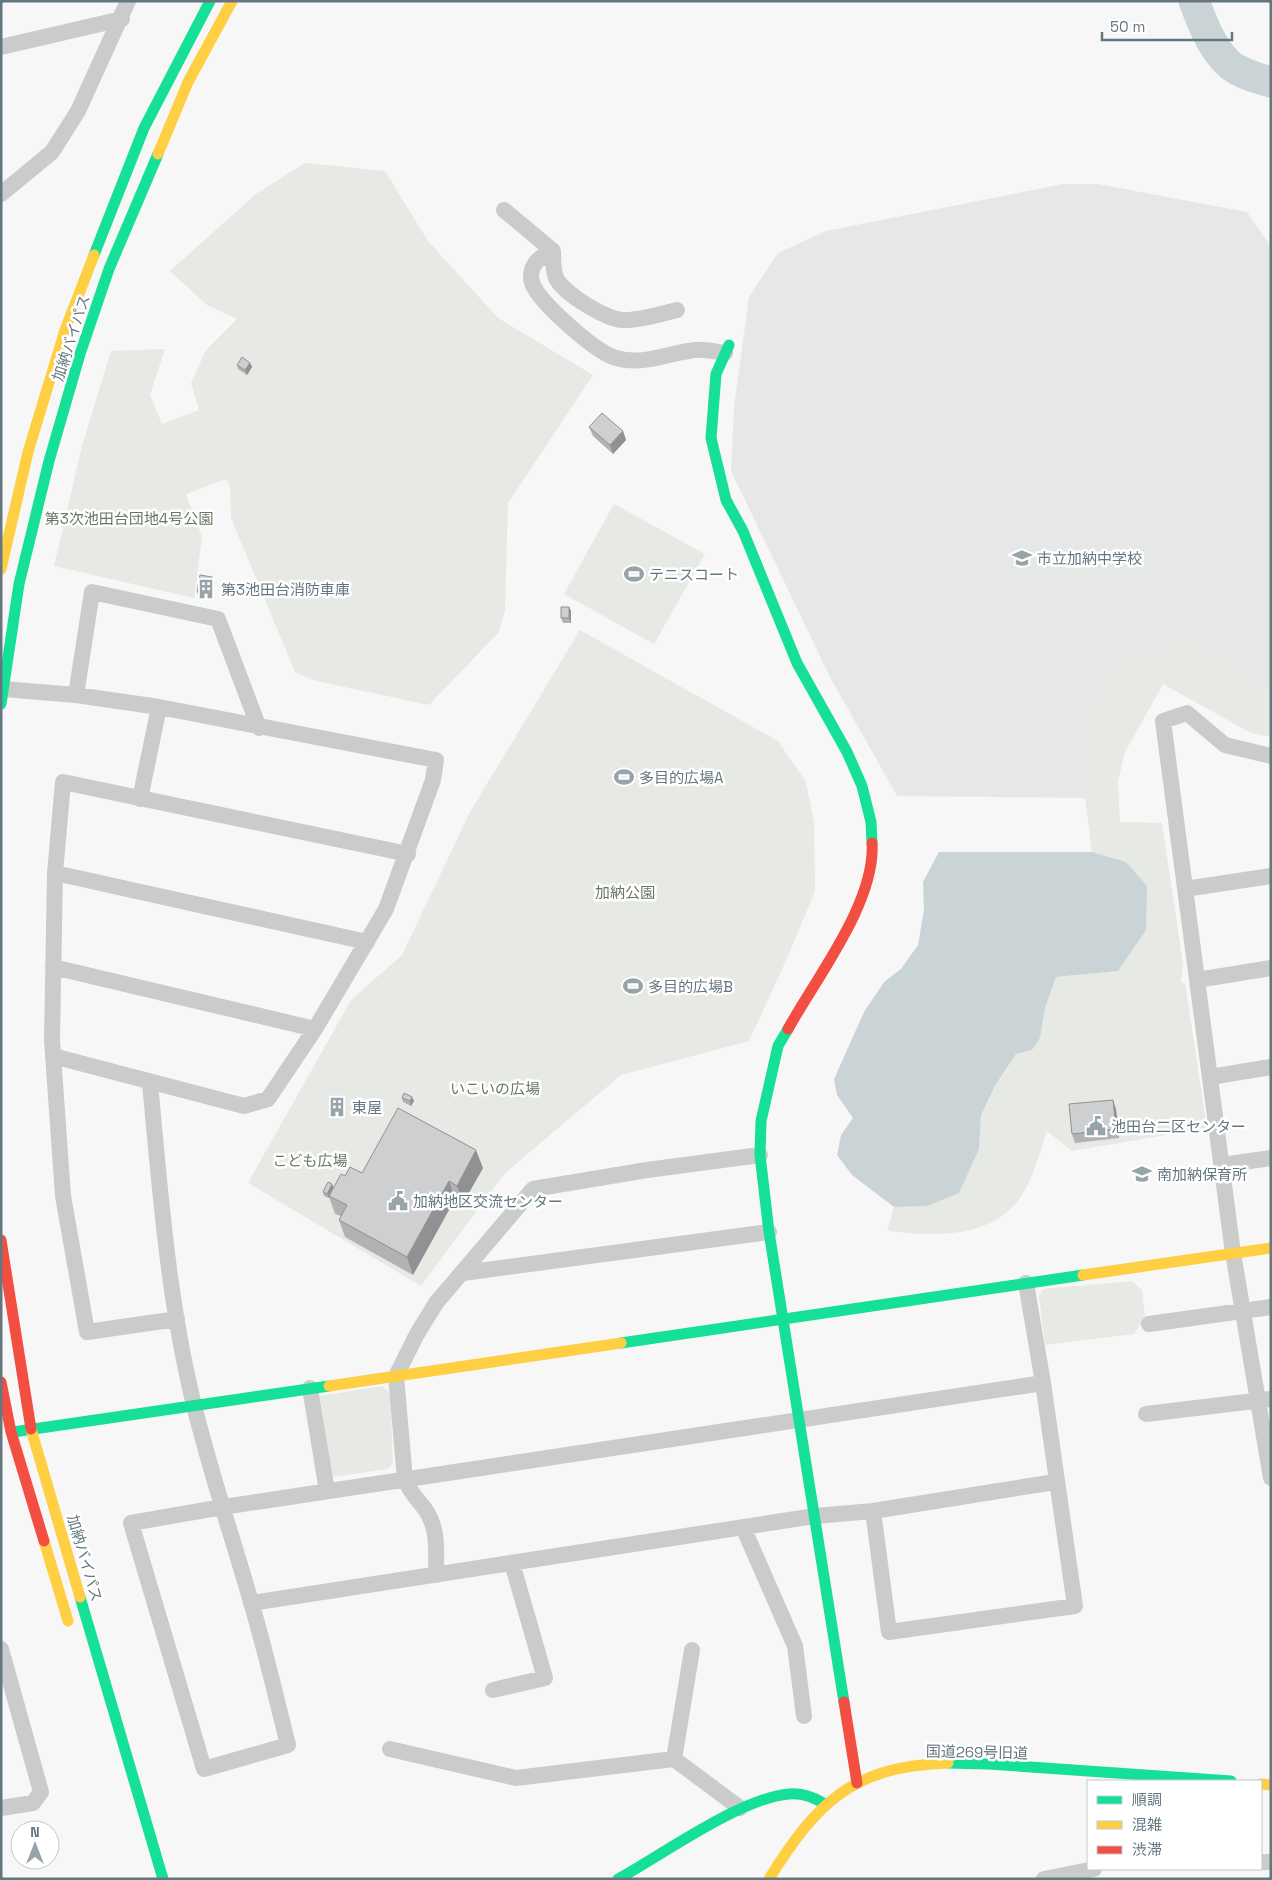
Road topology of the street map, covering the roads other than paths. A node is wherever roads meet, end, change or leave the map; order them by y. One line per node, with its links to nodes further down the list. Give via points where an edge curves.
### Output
1 (128, 1): 4 (street)
2 (210, 1): 11 (main road, 加納バイパス, via 144,128 65,330 28,452)
3 (232, 1): 12 (main road, 加納バイパス, via 184,91 108,269 83,344 19,584)
4 (122, 19): 5 (street); 6 (street, via 78,111 52,152)
5 (1, 47)
6 (1, 194)
7 (504, 210): 8 (street, via 553,252)
8 (553, 260): 9 (street, via 555,277 561,287 610,319 644,318); 10 (street, via 543,256 536,260 531,270 534,288 590,343 615,358 643,361 696,350)
9 (677, 310)
10 (727, 349): 31 (main road, via 716,374 711,438 726,500 743,530 797,663 847,752 862,786 871,822 873,852 869,880 857,910 778,1046 761,1121)
11 (1, 569)
12 (2, 694): 13 (street)
13 (76, 695): 14 (street); 15 (street, via 92,592 218,619)
14 (159, 708): 15 (street); 17 (street)
15 (258, 728): 18 (street, via 436,760 433,780)
16 (1271, 756): 21 (street, via 1225,745 1187,713 1162,721)
17 (140, 799): 18 (street); 19 (street, via 63,782)
18 (408, 854): 22 (street, via 386,910)
19 (55, 873): 22 (street); 23 (street)
20 (1271, 876): 21 (street)
21 (1185, 889): 25 (street)
22 (367, 942): 26 (street)
23 (53, 967): 26 (street); 27 (street)
24 (1271, 968): 25 (street)
25 (1197, 980): 29 (street)
26 (315, 1029): 30 (street, via 268,1099 244,1106)
27 (53, 1056): 30 (street); 42 (street, via 63,1196 87,1332)
28 (1271, 1068): 29 (street)
29 (1210, 1077): 33 (street)
30 (150, 1083): 42 (street)
31 (760, 1156): 34 (main road); 38 (street, via 533,1189)
32 (1271, 1158): 33 (street)
33 (1222, 1165): 37 (street)
34 (769, 1232): 38 (street); 43 (main road)
35 (1, 1240): 53 (main road, 加納バイパス)
36 (1271, 1248): 37 (main road)
37 (1234, 1253): 39 (main road); 41 (street)
38 (462, 1273): 45 (street, via 436,1303)
39 (1026, 1284): 43 (main road); 47 (street)
40 (1271, 1307): 41 (street)
41 (1243, 1310): 44 (street); 49 (street)
42 (177, 1319): 50 (street)
43 (784, 1319): 45 (main road); 52 (main road)
44 (1148, 1324)
45 (396, 1376): 48 (main road); 56 (street)
46 (1, 1382): 54 (main road)
47 (1043, 1383): 52 (street); 57 (street)
48 (310, 1388): 50 (main road); 58 (street)
49 (1264, 1400): 51 (street); 55 (street)
50 (194, 1405): 53 (main road); 59 (street)
51 (1146, 1414)
52 (799, 1420): 56 (street); 61 (main road)
53 (31, 1428): 54 (main road); 79 (main road, 加納バイパス)
54 (6, 1432): 66 (main road)
55 (1271, 1478)
56 (405, 1480): 58 (street); 64 (street, via 434,1525)
57 (1056, 1482): 60 (street); 60 (street, via 1075,1606 889,1632)
58 (326, 1492): 59 (street)
59 (223, 1507): 65 (street); 65 (street, via 131,1523 204,1769 288,1745)
60 (872, 1511): 61 (street)
61 (815, 1516): 62 (street); 74 (main road)
62 (743, 1527): 63 (street); 70 (street, via 796,1646)
63 (512, 1563): 64 (street); 69 (street, via 545,1678)
64 (436, 1575): 65 (street)
65 (251, 1603)
66 (71, 1632)
67 (1, 1649): 76 (street, via 40,1792 33,1803)
68 (692, 1650): 72 (street)
69 (493, 1690)
70 (804, 1716)
71 (390, 1749): 72 (street, via 516,1778)
72 (674, 1759): 77 (street)
73 (1216, 1780): 74 (main road, 国道269号旧道, via 982,1764 933,1764 894,1769)
74 (857, 1783): 75 (main road, 国道269号旧道)
75 (825, 1804): 77 (main road, via 807,1795 792,1795 771,1797); 81 (main road, 国道269号旧道, via 792,1841)
76 (1, 1808)
77 (740, 1808): 80 (main road)
78 (1089, 1870): 82 (street)
79 (162, 1879)
80 (618, 1879)
81 (769, 1879)
82 (1044, 1879)

